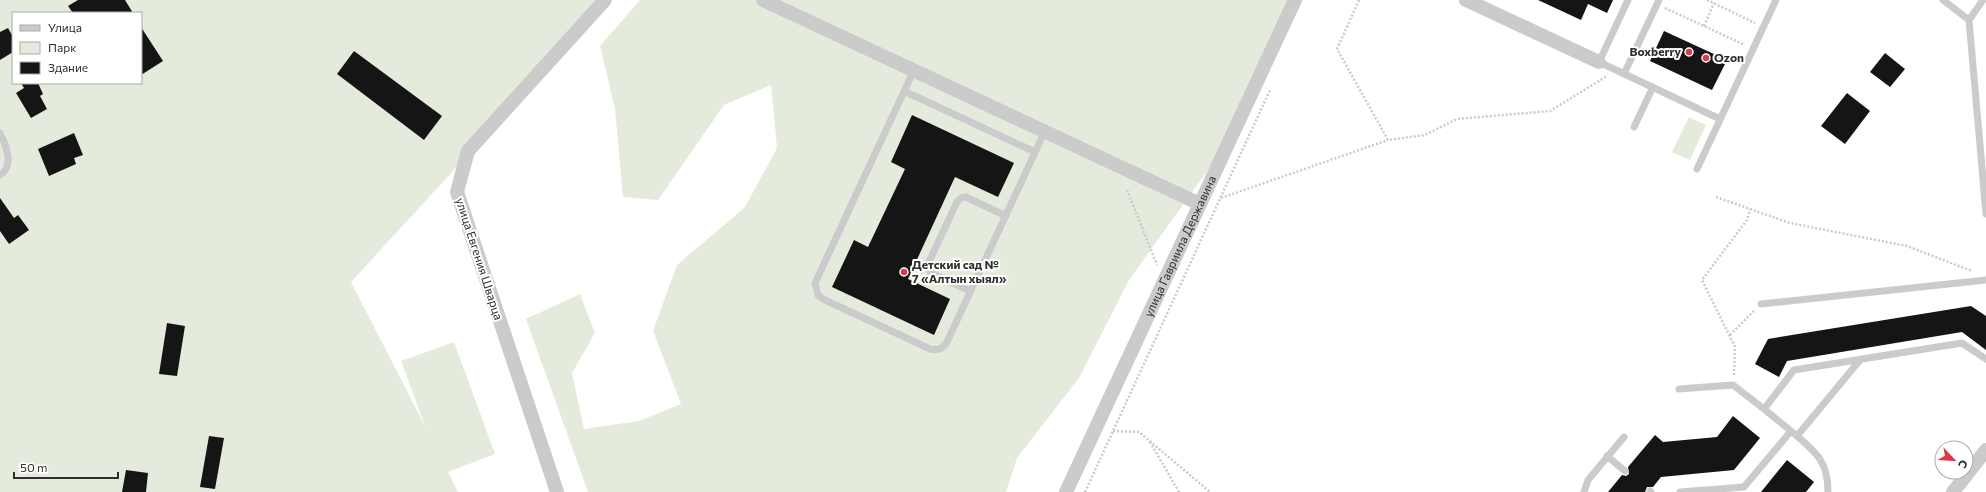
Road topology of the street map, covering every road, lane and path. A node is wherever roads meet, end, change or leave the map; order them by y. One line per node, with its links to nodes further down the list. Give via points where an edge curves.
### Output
1 (605, 0): 61 (street, улица Евгения Шварца, via 468,151 457,192)
2 (763, 0): 18 (street)
3 (1295, 0): 35 (street, улица Гавриила Державина)
4 (1359, 0): 28 (path, via 1337,49)
5 (1466, 0): 17 (street)
6 (1628, 0): 17 (lane)
7 (1707, 0): 12 (path)
8 (1776, 0): 15 (lane)
9 (1943, 0): 13 (lane)
10 (1983, 0): 13 (lane)
11 (1658, 2): 14 (path); 20 (lane)
12 (1714, 3): 14 (path); 15 (path)
13 (1969, 20): 37 (lane)
14 (1704, 26): 16 (path)
15 (1764, 26): 16 (lane)
16 (1753, 49): 24 (lane)
17 (1599, 62): 19 (lane)
18 (914, 70): 23 (lane); 26 (street)
19 (1616, 70): 20 (lane); 28 (path, via 1550,111 1457,119 1425,135)
20 (1624, 74): 22 (lane)
21 (1272, 86): 34 (path)
22 (1653, 87): 24 (lane); 25 (lane)
23 (904, 91): 29 (lane); 43 (lane, via 815,283 815,289 823,299 936,350 946,344)
24 (1720, 119): 30 (lane)
25 (1634, 127)
26 (1045, 132): 29 (lane); 35 (street)
27 (0, 133): 31 (lane, via 6,144 9,162 4,173)
28 (1388, 140): 34 (path)
29 (1035, 152): 38 (lane)
30 (1697, 169)
31 (0, 175)
32 (1127, 190): 39 (path, via 1159,270)
33 (1716, 197): 36 (path)
34 (1221, 198): 41 (path)
35 (1200, 204): 39 (street, улица Гавриила Державина)
36 (1750, 208): 40 (path, via 1790,223 1907,246); 45 (path, via 1746,220 1702,280)
37 (1986, 214)
38 (1006, 216): 43 (lane); 43 (lane, via 966,197 957,202 927,266 931,273)
39 (1168, 273): 41 (path); 51 (street, улица Гавриила Державина)
40 (1979, 274)
41 (1183, 280): 52 (path)
42 (1986, 280): 44 (lane)
43 (970, 291)
44 (1761, 304): 45 (path)
45 (1730, 336): 48 (path, via 1735,347)
46 (1986, 359): 47 (lane, via 1962,343)
47 (1860, 360): 50 (lane, via 1794,370); 55 (lane)
48 (1733, 385): 49 (lane); 50 (lane)
49 (1679, 389)
50 (1764, 409): 53 (lane)
51 (1098, 424): 52 (path); 62 (street, улица Гавриила Державина)
52 (1113, 431): 56 (path, via 1140,432); 63 (path)
53 (1790, 431): 55 (lane); 60 (lane)
54 (1624, 436): 58 (lane)
55 (1797, 436): 68 (lane, via 1817,453 1828,475)
56 (1149, 440): 64 (path); 65 (path)
57 (1986, 450): 69 (street)
58 (1608, 456): 59 (lane); 66 (lane, via 1588,480)
59 (1625, 471)
60 (1745, 489): 67 (lane)
61 (557, 492)
62 (1066, 492)
63 (1085, 492)
64 (1179, 492)
65 (1210, 492)
66 (1584, 492)
67 (1680, 492)
68 (1828, 492)
69 (1953, 492)

